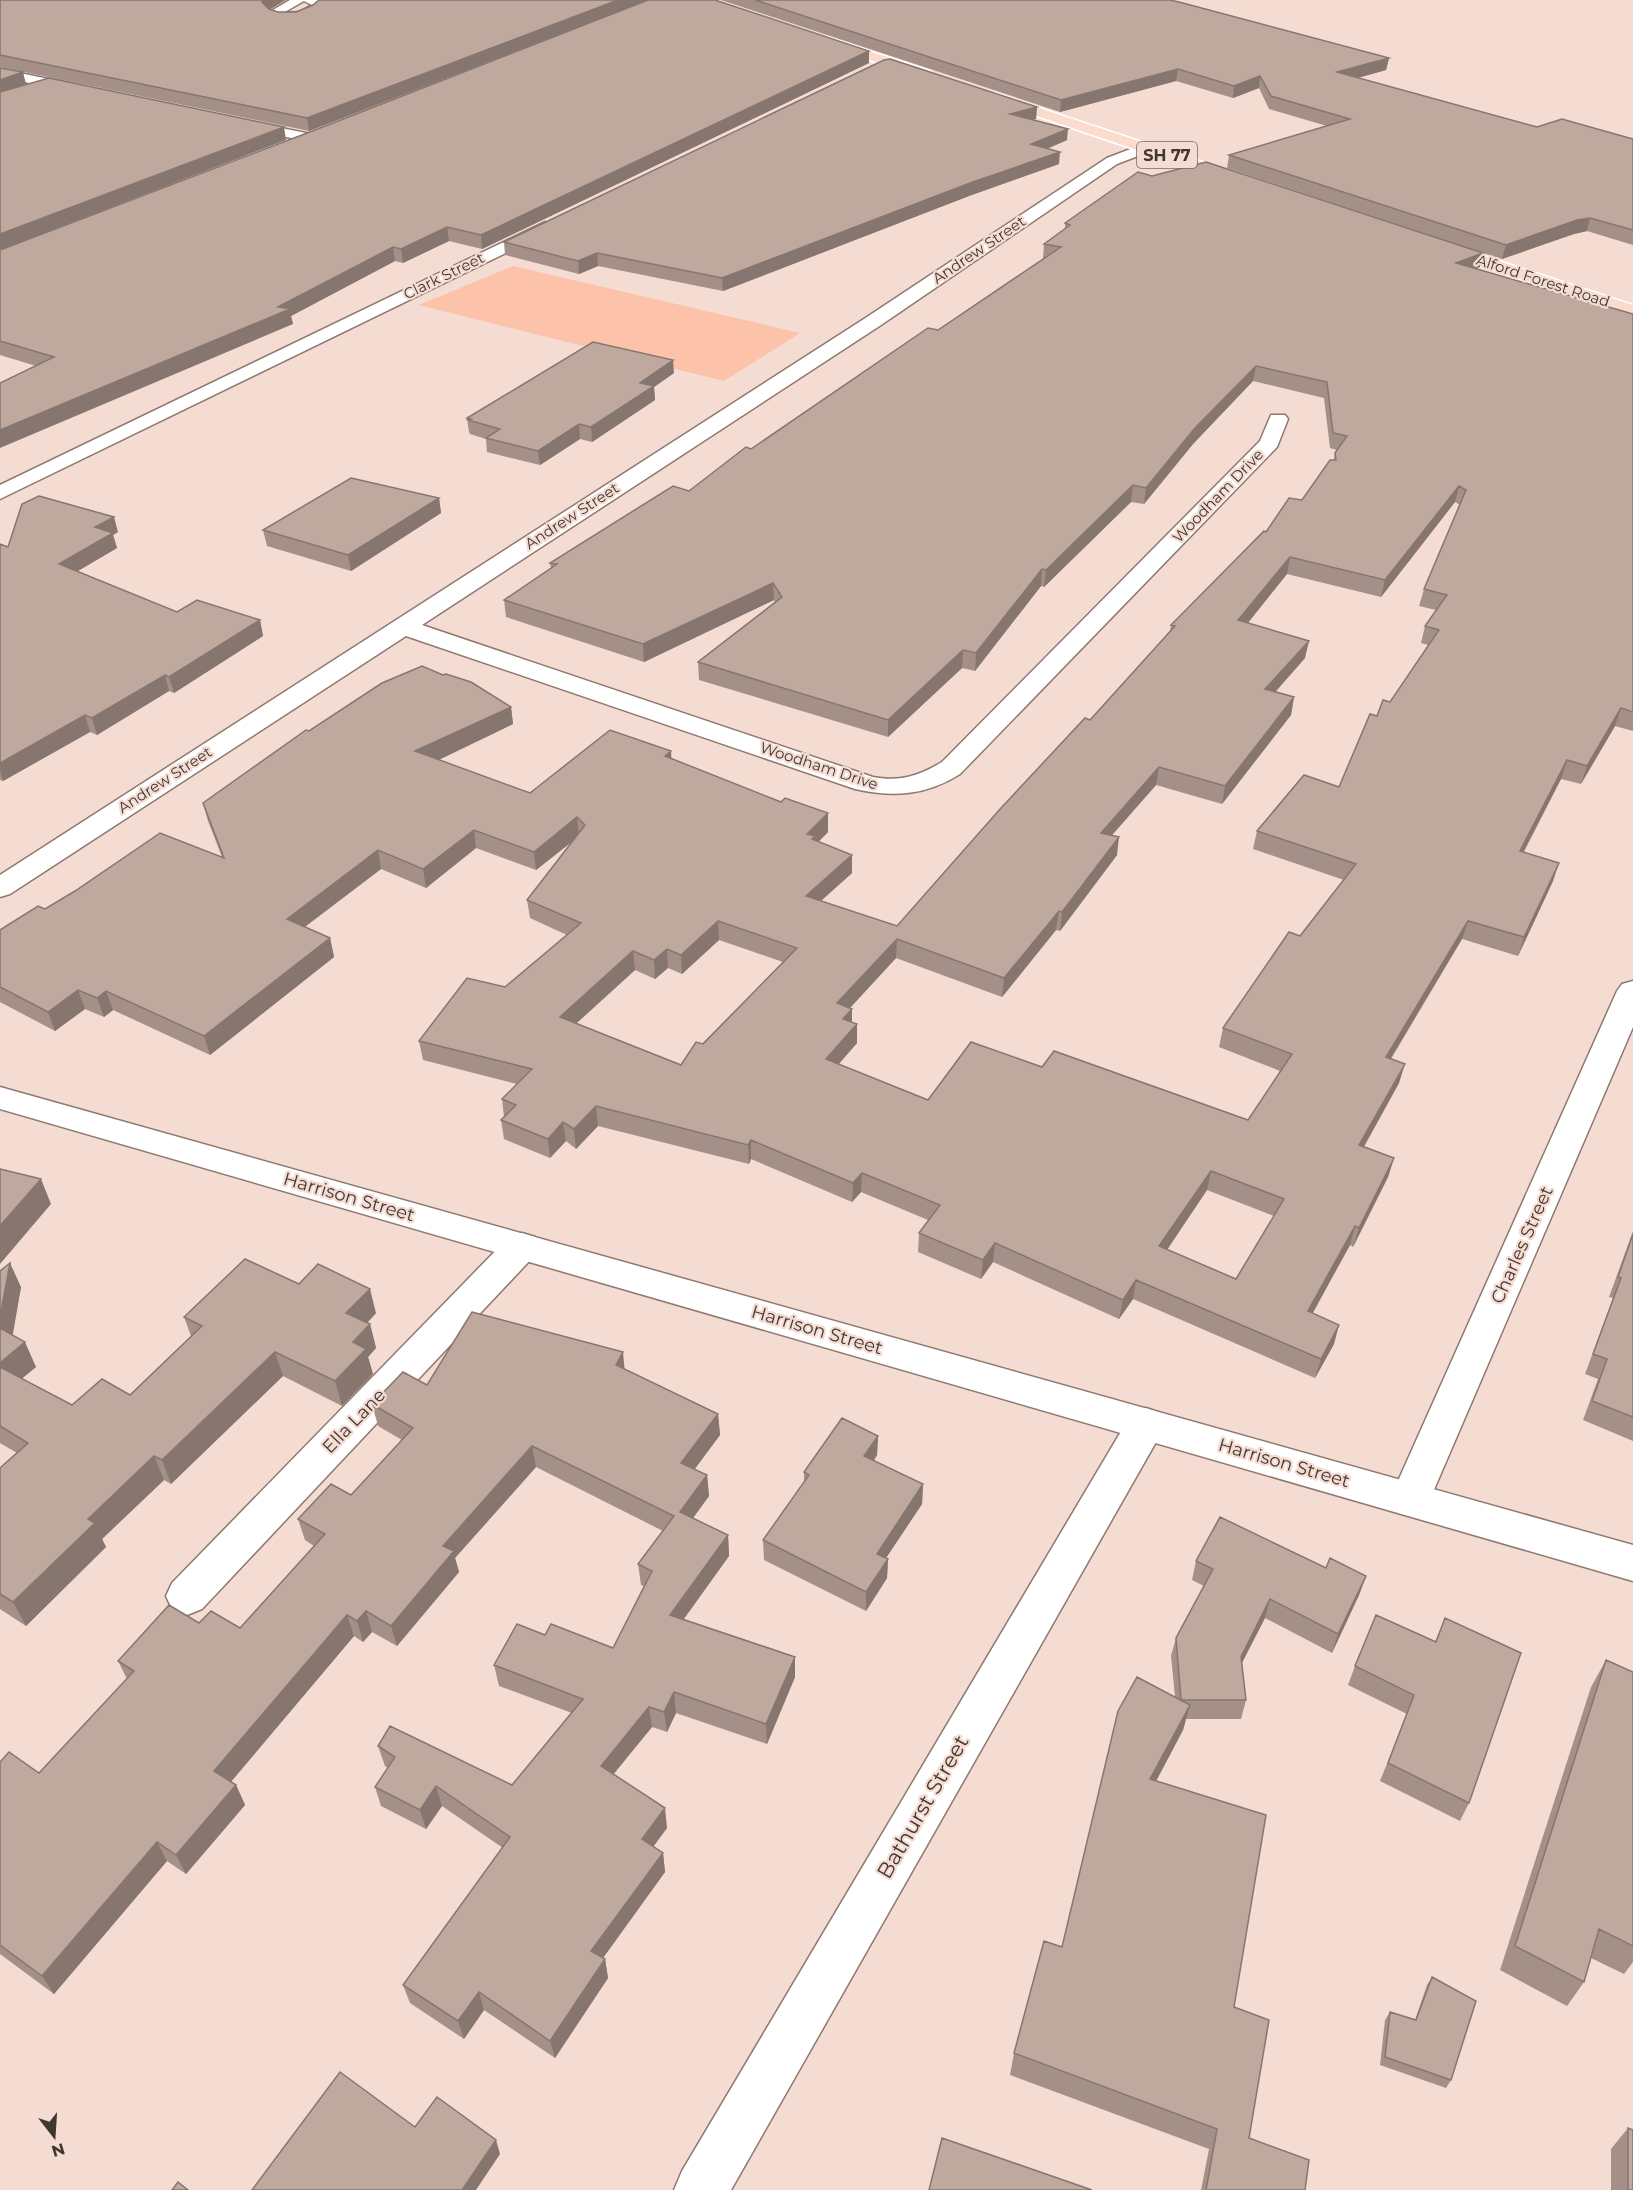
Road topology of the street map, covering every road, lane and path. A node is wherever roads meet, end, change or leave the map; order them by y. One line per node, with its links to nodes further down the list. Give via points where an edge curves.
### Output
1 (299, 0): 2 (street, via 272,14 294,17 314,12 320,4)
2 (310, 0)
3 (813, 37): 4 (main road)
4 (890, 63): 6 (street); 7 (main road)
5 (0, 73): 8 (street)
6 (864, 73)
7 (943, 80)
8 (51, 84): 9 (street); 11 (street)
9 (95, 92)
10 (977, 92): 14 (main road, SH 77)
11 (20, 94)
12 (232, 122): 13 (street, via 316,136)
13 (288, 147)
14 (1146, 148): 15 (main road, SH 77); 21 (street, Andrew Street, via 1095,171 874,321)
15 (1252, 184)
16 (562, 219): 20 (street, Clark Street)
17 (1431, 243): 18 (main road, Alford Forest Road)
18 (1633, 311)
19 (1278, 419): 21 (street, Woodham Drive, via 1270,443 951,768 919,785 899,788 865,783)
20 (0, 493)
21 (401, 626): 22 (street, Andrew Street)
22 (0, 888)
23 (1633, 991): 27 (street, Charles Street)
24 (0, 1098): 25 (street, Harrison Street)
25 (522, 1246): 26 (street, Harrison Street); 29 (street, Ella Lane)
26 (1146, 1424): 27 (street, Harrison Street); 30 (street, Bathurst Street)
27 (1410, 1499): 28 (street, Harrison Street)
28 (1633, 1563)
29 (187, 1596)
30 (701, 2190)

